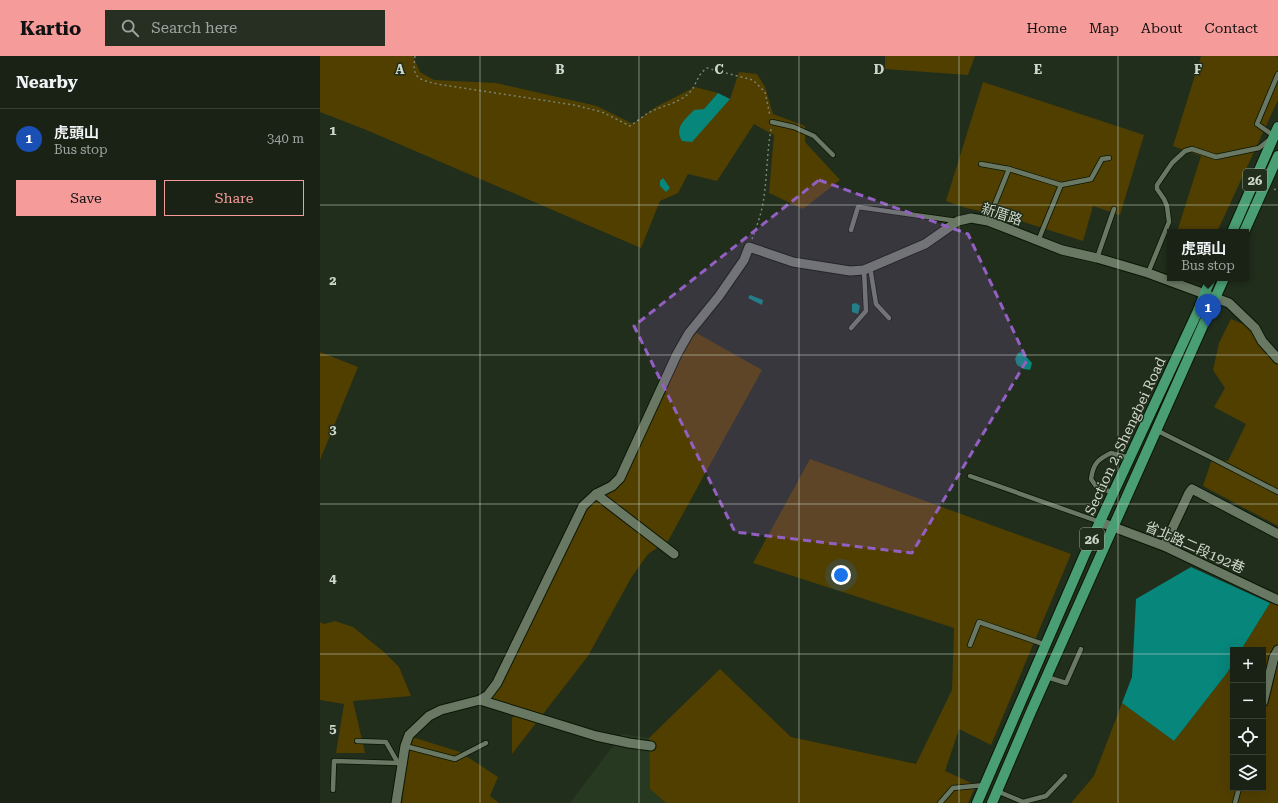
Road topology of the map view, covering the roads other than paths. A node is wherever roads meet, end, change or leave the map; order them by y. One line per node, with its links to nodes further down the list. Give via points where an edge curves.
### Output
1 (1278, 74): 3 (lane, via 1257,124)
2 (772, 122): 4 (lane, via 794,127 814,136)
3 (1276, 132): 13 (main road, 26); 19 (lane, via 1259,148 1216,157 1192,149 1185,151 1172,163 1157,185 1157,190 1167,206 1169,222)
4 (832, 155)
5 (1278, 156): 14 (main road, 26)
6 (1109, 158): 9 (lane, via 1102,159 1091,179)
7 (981, 164): 8 (lane)
8 (1009, 169): 9 (lane); 12 (lane)
9 (1061, 185): 16 (lane)
10 (1114, 209): 17 (lane)
11 (958, 221): 12 (street, 新厝路, via 971,218); 15 (lane, via 858,207); 18 (street, 新厝路, via 925,244)
12 (988, 221): 16 (street, 新厝路)
13 (1233, 229)
14 (1245, 229)
15 (852, 230)
16 (1038, 241): 17 (street, 新厝路, via 1062,250)
17 (1098, 258): 19 (street, 新厝路)
18 (867, 268): 26 (lane, via 876,304); 27 (lane, via 866,311); 34 (street, 新厝路, via 850,271 793,262 749,246 744,260 689,333 620,478 612,486)
19 (1148, 273): 20 (street, 新厝路)
20 (1167, 280)
21 (1169, 281): 24 (street, 新厝路)
22 (1210, 281): 24 (main road, Section 2, Shengbei Road / 26)
23 (1223, 281): 25 (main road, Section 2, Shengbei Road / 26)
24 (1204, 294): 25 (street, 新厝路); 30 (main road, Section 2, Shengbei Road / 26)
25 (1215, 297): 28 (street, 新厝路, via 1229,303 1243,316); 29 (main road, Section 2, Shengbei Road / 26)
26 (889, 318)
27 (851, 328)
28 (1278, 359)
29 (1156, 430): 33 (lane); 36 (main road, Section 2, Shengbei Road / 26)
30 (1130, 458): 32 (main road, Section 2, Shengbei Road / 26); 32 (lane, via 1111,453 1100,458 1092,469 1091,479 1098,489)
31 (970, 476): 35 (lane)
32 (1115, 492): 35 (main road, Section 2, Shengbei Road / 26)
33 (1278, 492)
34 (596, 494): 39 (street); 47 (street, via 583,506 497,683 488,695)
35 (1100, 522): 36 (street, 省北路二段192巷); 42 (main road, Section 2, Shengbei Road / 26)
36 (1114, 527): 38 (street, 省北路二段192巷); 45 (main road, Section 2, Shengbei Road / 26)
37 (1278, 534): 38 (street, via 1192,489)
38 (1164, 546): 40 (street, 省北路二段192巷)
39 (674, 554)
40 (1278, 600)
41 (970, 645): 42 (lane, via 980,622)
42 (1046, 645): 54 (main road, Section 2, Shengbei Road / 26)
43 (1081, 648): 45 (lane, via 1066,683)
44 (1278, 650): 46 (street)
45 (1047, 677): 56 (main road, Section 2, Shengbei Road / 26)
46 (1266, 690)
47 (480, 700): 50 (street, via 441,710 429,716 409,735); 51 (street, via 596,736)
48 (357, 741): 52 (lane, via 386,742)
49 (486, 743): 50 (lane, via 455,759)
50 (405, 746): 52 (street)
51 (651, 746)
52 (400, 764): 55 (lane, via 334,761); 58 (street)
53 (1065, 776): 56 (lane, via 1046,796 1023,802)
54 (985, 785): 59 (lane, via 953,788); 60 (main road, Section 2, Shengbei Road / 26)
55 (333, 790)
56 (997, 791): 61 (main road, Section 2, Shengbei Road / 26)
57 (1238, 791): 62 (lane)
58 (396, 803)
59 (940, 803)
60 (977, 803)
61 (992, 803)
62 (1235, 803)

